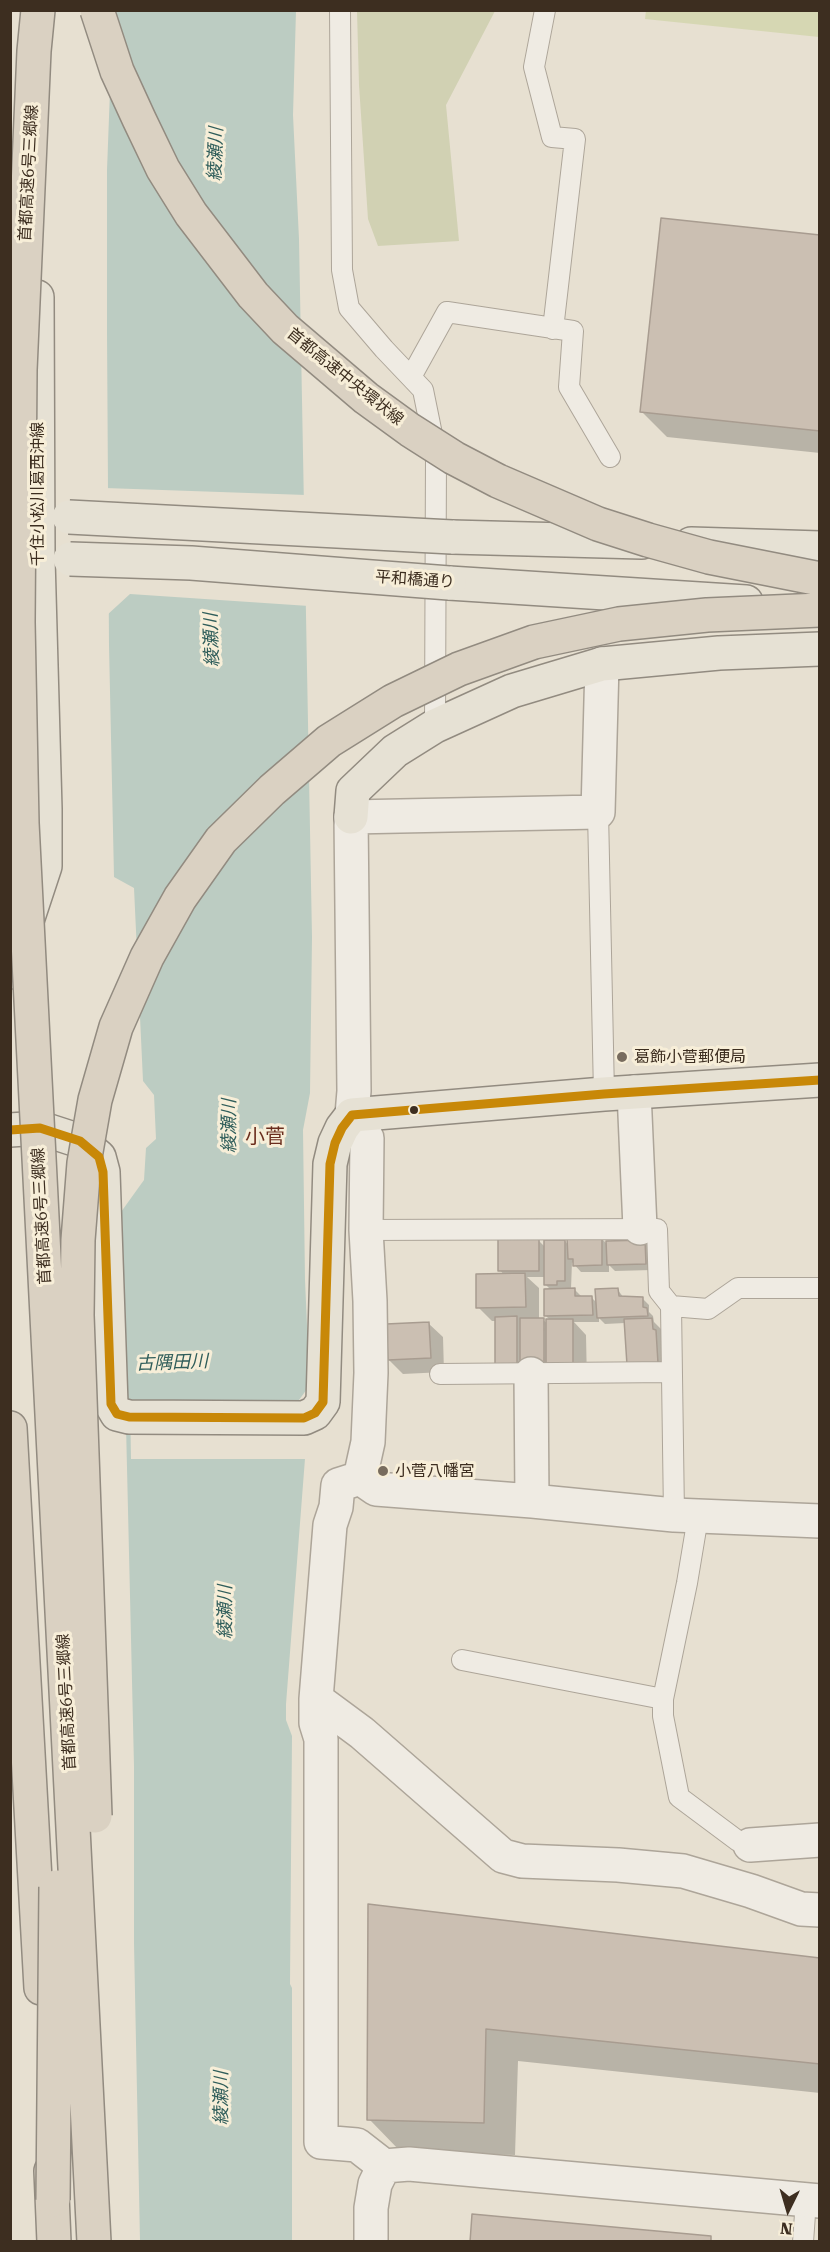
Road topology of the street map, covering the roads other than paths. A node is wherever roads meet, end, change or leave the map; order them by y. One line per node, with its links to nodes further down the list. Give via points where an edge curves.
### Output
1 (33, 10): 10 (main road, 千住小松川葛西沖線)
2 (38, 10): 50 (highway, 首都高速6号三郷線, bridge, via 20,370 18,622 22,799)
3 (97, 10): 14 (highway, 首都高速中央環状線, bridge, via 117,71 139,119 191,214 253,295 285,329 366,398 454,458 598,524 709,557)
4 (119, 10): 13 (highway, 首都高速中央環状線, via 158,110 209,202 268,280 376,381 464,440 561,489 712,539)
5 (340, 10): 8 (lane, via 342,270 349,308)
6 (545, 10): 7 (lane, via 534,67 552,137 575,139)
7 (553, 328): 8 (lane, via 447,312); 9 (lane, via 573,331 569,387)
8 (411, 377): 19 (lane, via 423,390 436,454)
9 (610, 457)
10 (39, 516): 11 (main road, bridge, via 452,537); 12 (main road, 千住小松川葛西沖線)
11 (819, 548)
12 (39, 558): 16 (main road, 平和橋通り, bridge, via 191,563); 22 (main road, 千住小松川葛西沖線, via 45,866)
13 (819, 560)
14 (819, 579)
15 (819, 588): 47 (highway, bridge, via 610,610 526,629 455,654 382,689 318,730 264,774 212,826 167,888 132,949 99,1023 79,1090 61,1231)
16 (819, 608): 51 (highway, bridge, via 619,624 534,642 459,669 393,701 330,741 272,790 222,840 180,898 147,957 116,1027 95,1100 84,1163 77,1305)
17 (819, 648): 18 (main road, via 719,652)
18 (602, 664): 19 (main road, via 512,691); 20 (street)
19 (435, 726): 21 (main road, via 395,751 353,791)
20 (598, 812): 21 (street); 24 (lane)
21 (351, 816): 25 (street)
22 (10, 972)
23 (819, 1080): 24 (main road)
24 (619, 1093): 25 (main road); 27 (street)
25 (352, 1115): 26 (main road, via 338,1135 330,1164 323,1402 315,1413 304,1418 117,1414 111,1404 103,1172 99,1157 80,1141 40,1128); 28 (street, via 367,1138)
26 (10, 1130)
27 (640, 1228): 28 (lane); 30 (lane, via 657,1229 659,1291)
28 (366, 1230): 35 (street, via 371,1373 368,1442)
29 (819, 1288): 30 (lane, via 738,1288 708,1309)
30 (671, 1306): 31 (lane)
31 (672, 1372): 33 (lane); 37 (lane)
32 (440, 1374): 33 (lane)
33 (531, 1374): 36 (street)
34 (10, 1428): 47 (highway, bridge)
35 (360, 1478): 36 (street, via 376,1489); 41 (street, via 338,1485 330,1526)
36 (532, 1501): 37 (street)
37 (686, 1516): 38 (street); 40 (lane, via 687,1583)
38 (819, 1521)
39 (462, 1659): 40 (lane)
40 (663, 1699): 43 (lane, via 679,1797)
41 (316, 1700): 44 (street, via 362,1734 503,1856 522,1861 683,1871); 46 (street, via 321,1739 321,2142 357,2145)
42 (819, 1840): 43 (street)
43 (744, 1843): 44 (street)
44 (751, 1891): 45 (street)
45 (819, 1910)
46 (384, 2166): 48 (street, via 409,2164); 52 (street, via 375,2184)
47 (53, 2200): 49 (highway)
48 (813, 2200): 53 (lane)
49 (54, 2241)
50 (94, 2241)
51 (109, 2241)
52 (371, 2241)
53 (803, 2241)

